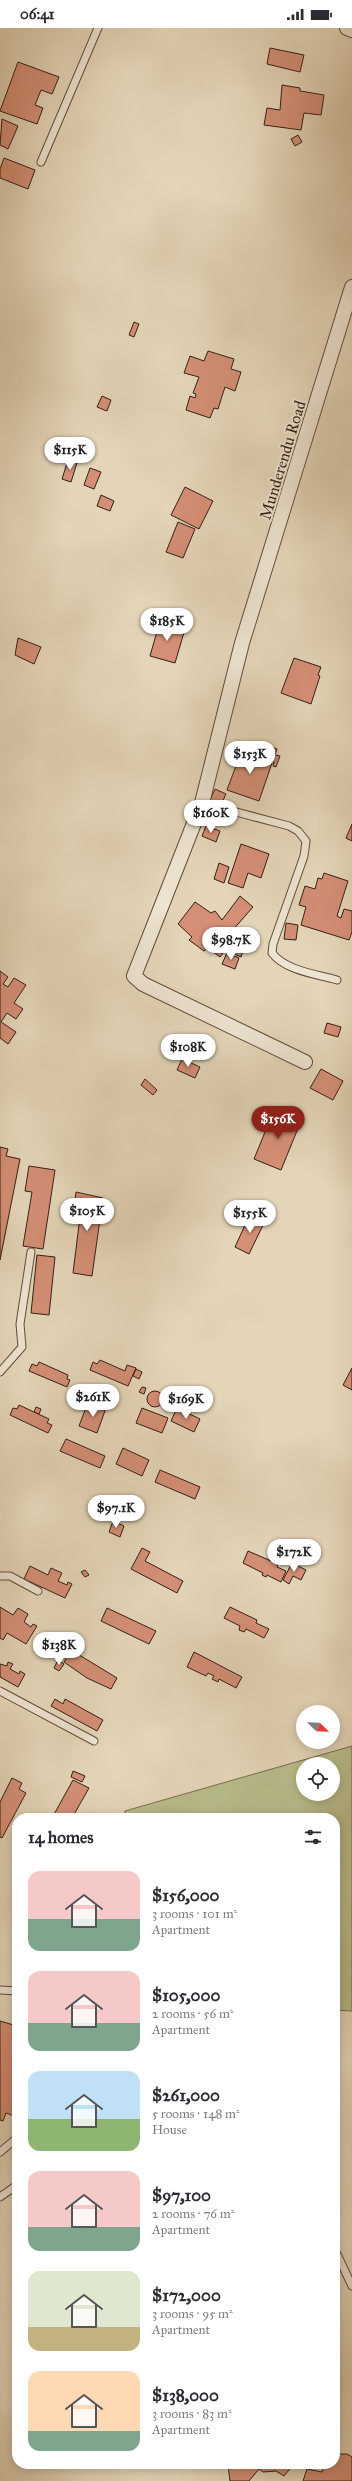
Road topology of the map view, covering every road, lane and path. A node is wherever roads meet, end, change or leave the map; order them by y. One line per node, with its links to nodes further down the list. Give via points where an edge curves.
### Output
1 (98, 28): 4 (lane)
2 (347, 28): 3 (street)
3 (352, 30)
4 (41, 162)
5 (352, 287): 6 (street, Munderendu Road, via 242,643)
6 (202, 803): 7 (lane, via 289,826 298,831 306,841 304,856 272,953 278,961 288,966); 8 (street, Munderendu Road, via 134,976 143,984)
7 (337, 980)
8 (306, 1062)
9 (31, 1252): 10 (lane, via 20,1324 22,1347)
10 (0, 1372)
11 (0, 1576): 12 (lane, via 10,1576)
12 (38, 1591)
13 (0, 1691): 14 (lane)
14 (94, 1741)
15 (0, 1990): 16 (lane)
16 (12, 1991)
17 (12, 2142): 18 (lane)
18 (0, 2152)
19 (12, 2189): 20 (lane)
20 (0, 2197)
21 (340, 2261): 22 (lane)
22 (352, 2286)

